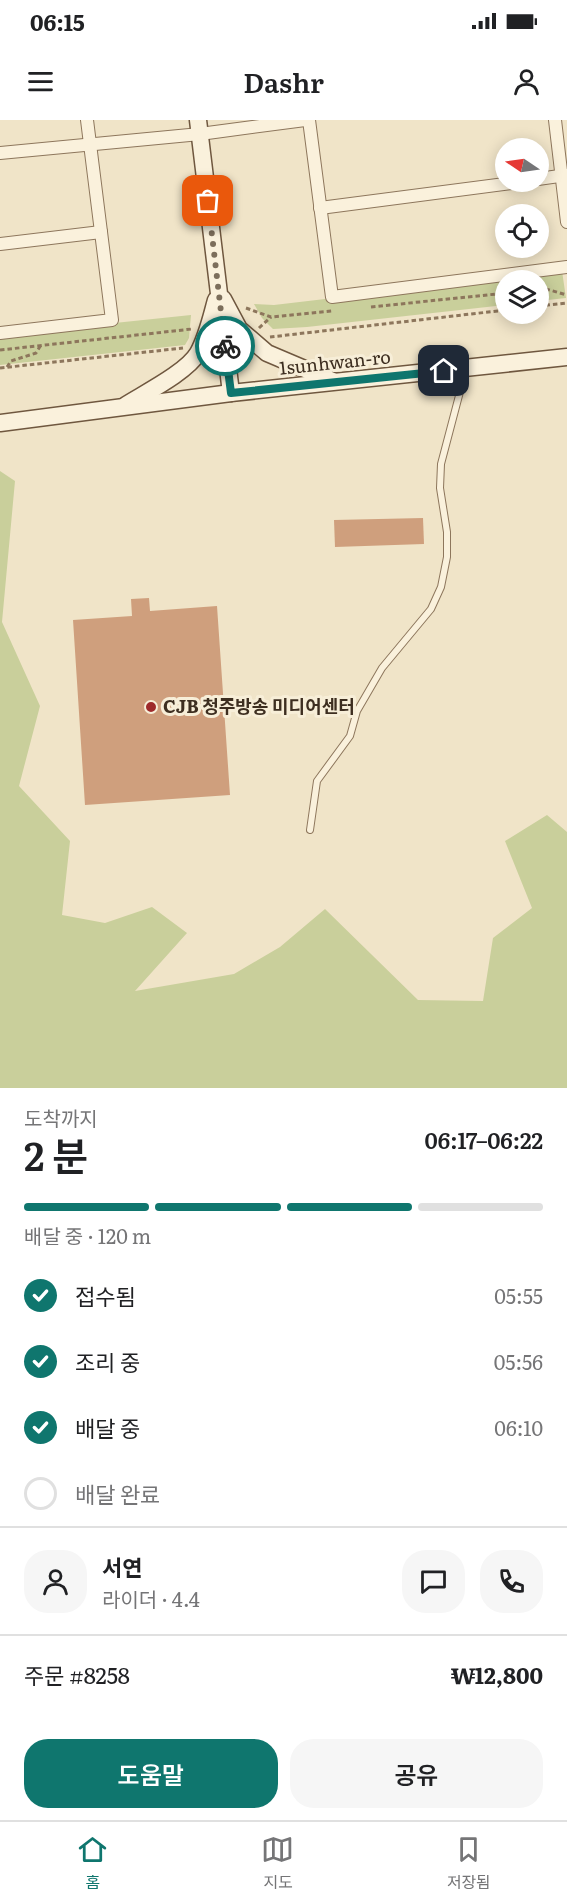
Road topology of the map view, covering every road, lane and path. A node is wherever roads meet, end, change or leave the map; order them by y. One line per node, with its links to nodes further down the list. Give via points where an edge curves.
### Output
1 (87, 120): 5 (street)
2 (307, 120): 4 (street); 10 (street)
3 (555, 120): 7 (street)
4 (199, 127): 5 (street); 15 (street)
5 (90, 144): 6 (street); 12 (street)
6 (0, 153)
7 (565, 176): 8 (street); 11 (street)
8 (549, 178)
9 (495, 185): 10 (street)
10 (320, 208): 14 (street, via 332,297)
11 (567, 222)
12 (101, 232): 13 (street); 27 (street, via 112,320)
13 (0, 244)
14 (567, 267)
15 (218, 291): 37 (street, via 239,329 258,347); 38 (street); 39 (street, via 197,355)
16 (549, 292): 18 (path)
17 (495, 294): 22 (path)
18 (567, 295)
19 (567, 303): 20 (path)
20 (549, 305)
21 (246, 308): 25 (path)
22 (365, 308)
23 (341, 310): 25 (path)
24 (495, 311): 29 (path)
25 (271, 317): 28 (path)
26 (200, 328): 30 (path)
27 (0, 333)
28 (254, 333)
29 (259, 338)
30 (40, 345): 32 (path); 35 (path, via 36,353 11,361)
31 (194, 347): 35 (path)
32 (0, 350)
33 (567, 357): 36 (street, 1sunhwan-ro)
34 (0, 368): 35 (path)
35 (7, 368)
36 (466, 369): 37 (street, 1sunhwan-ro); 41 (lane, via 441,464 440,488 447,532 441,587 425,617 382,668 357,711 350,736 317,781)
37 (336, 382): 38 (street, 1sunhwan-ro)
38 (231, 393): 39 (street, 1sunhwan-ro)
39 (122, 407): 40 (street, 1sunhwan-ro)
40 (0, 423)
41 (310, 830)

